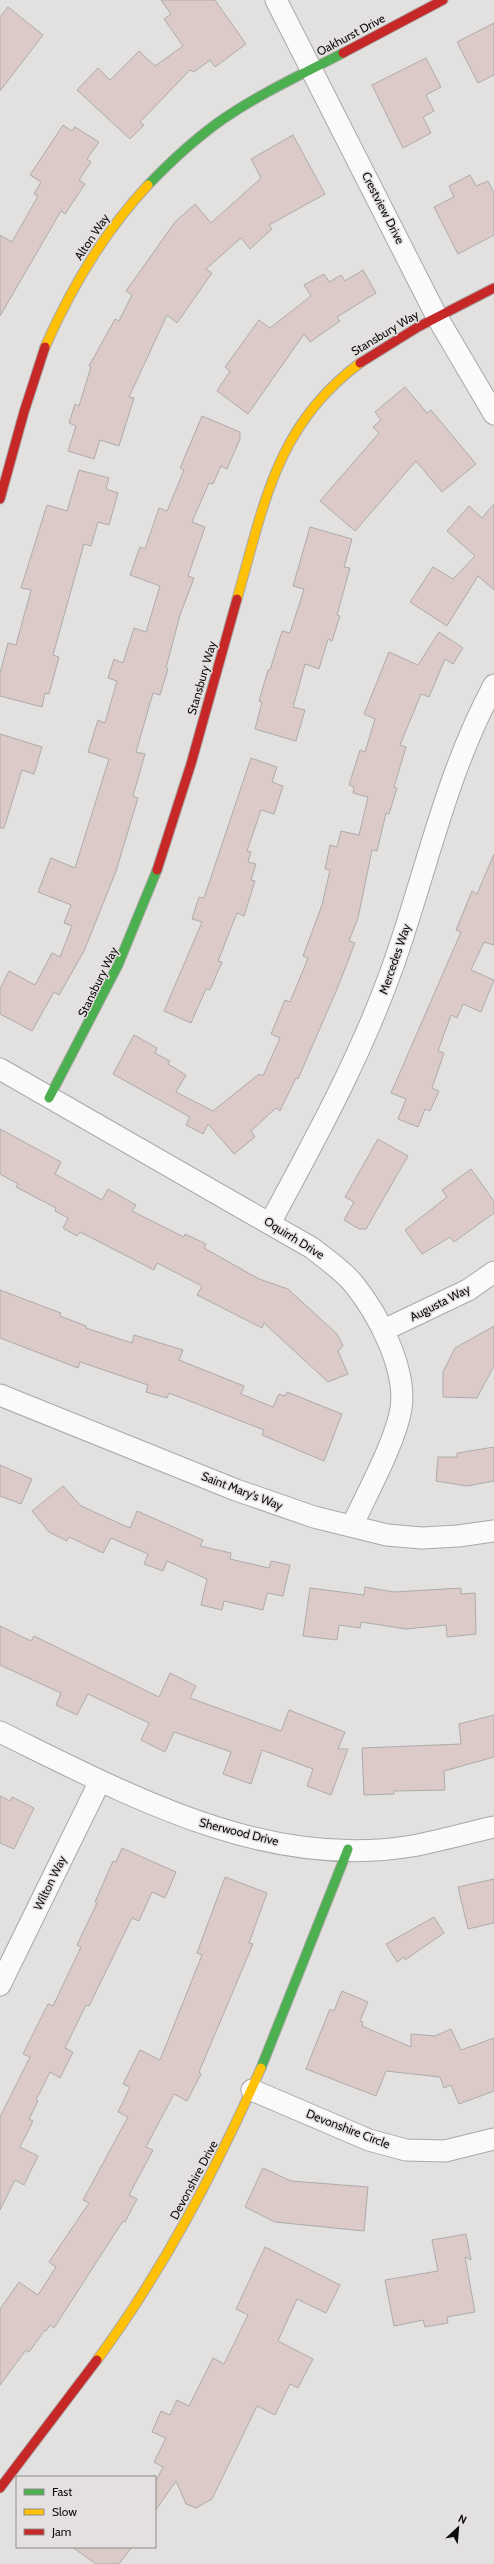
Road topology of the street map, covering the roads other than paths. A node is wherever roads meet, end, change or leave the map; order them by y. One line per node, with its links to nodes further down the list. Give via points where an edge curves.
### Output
1 (276, 0): 3 (street, Crestview Drive)
2 (443, 0): 3 (street, Oakhurst Drive)
3 (312, 68): 5 (street, Crestview Drive); 7 (street, Alton Way, via 224,119 188,147 151,182 105,237 72,291 53,329 29,397)
4 (494, 288): 5 (street, Stansbury Way)
5 (437, 316): 6 (street, Crestview Drive); 10 (street, Stansbury Way, via 367,356 345,373 306,415 291,438 266,498 173,825 148,897 100,1008)
6 (494, 414)
7 (0, 499)
8 (494, 685): 11 (street, Mercedes Way, via 452,774 407,924 378,1004 331,1108)
9 (0, 1069): 10 (street, Oquirrh Drive)
10 (49, 1098): 11 (street, Oquirrh Drive)
11 (270, 1223): 13 (street, Oquirrh Drive, via 312,1248 343,1273 369,1305)
12 (494, 1272): 13 (street, Augusta Way, via 468,1290)
13 (384, 1330): 15 (street, Oquirrh Drive, via 399,1378 401,1407 396,1428)
14 (0, 1395): 15 (street, Saint Mary's Way, via 236,1490 314,1517)
15 (352, 1526): 16 (street, Saint Mary's Way, via 387,1535 422,1538)
16 (494, 1530)
17 (0, 1732): 18 (street, Sherwood Drive)
18 (100, 1781): 20 (street, Sherwood Drive, via 157,1807 218,1829 283,1844); 21 (street, Wilton Way)
19 (494, 1827): 20 (street, Sherwood Drive, via 412,1846)
20 (348, 1849): 22 (street, Devonshire Drive)
21 (0, 1985)
22 (252, 2090): 23 (street, Devonshire Circle, via 369,2140 406,2150 445,2151); 24 (street, Devonshire Drive, via 218,2161 161,2266 112,2339)
23 (494, 2139)
24 (0, 2488)

